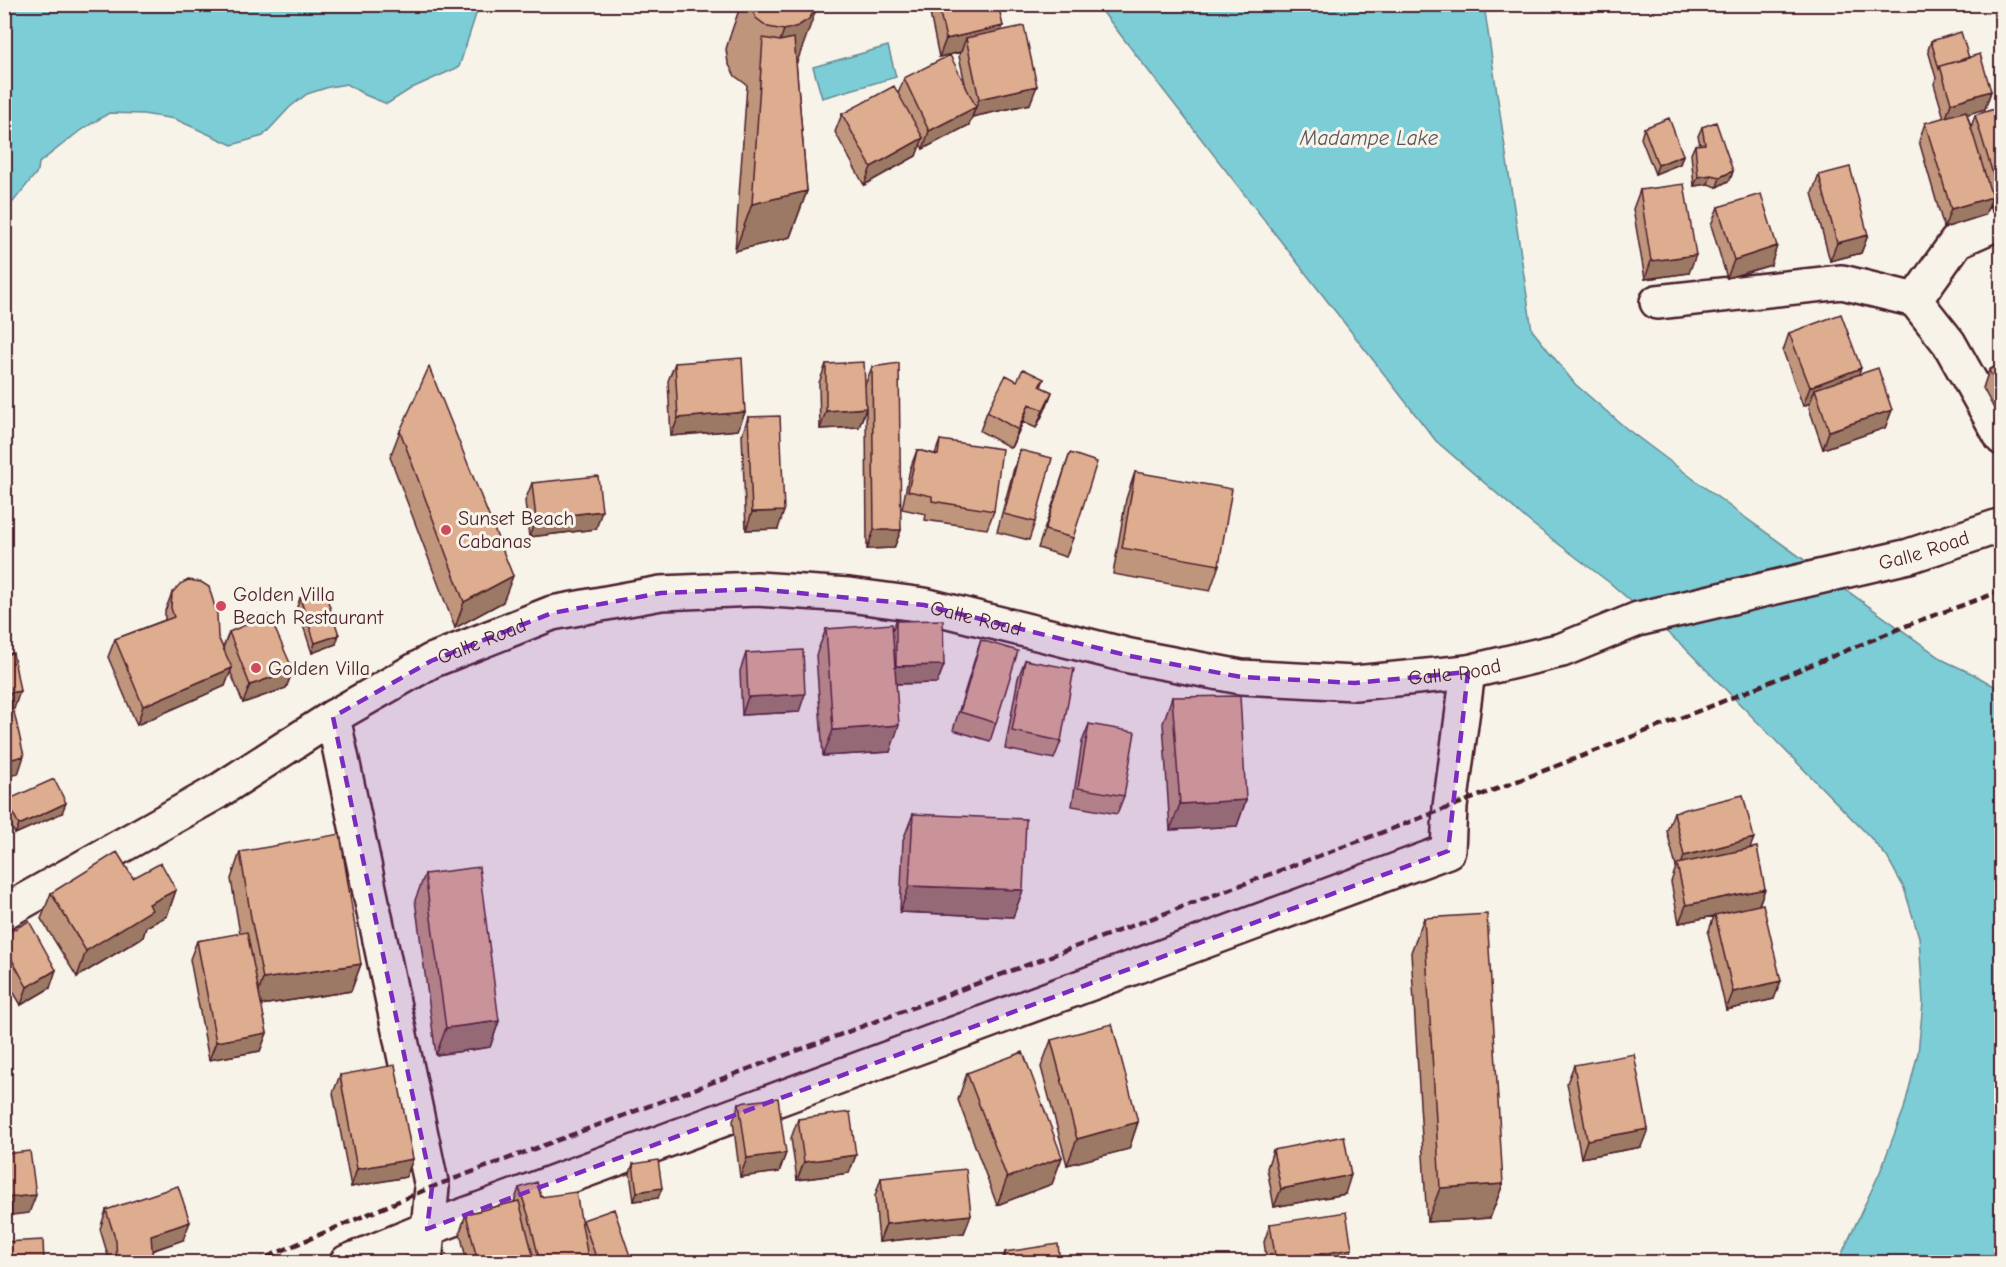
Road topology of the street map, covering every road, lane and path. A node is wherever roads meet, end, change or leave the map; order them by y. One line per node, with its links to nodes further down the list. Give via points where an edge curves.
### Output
1 (2001, 221): 2 (main road, via 1957,242)
2 (1915, 300): 3 (main road, via 1842,282); 4 (main road, via 1950,343)
3 (1657, 302)
4 (2001, 438)
5 (2001, 525): 6 (main road, Galle Road, via 1909,556 1638,619 1562,650)
6 (1468, 672): 7 (main road, Galle Road, via 1354,683 1240,677 1130,656 924,605 757,589 672,592 552,613 431,661); 9 (main road, via 1448,851)
7 (333, 717): 8 (main road, Galle Road, via 217,792); 9 (main road, via 432,1187)
8 (4, 912)
9 (427, 1229): 10 (main road); 11 (main road)
10 (347, 1263)
11 (425, 1263)

